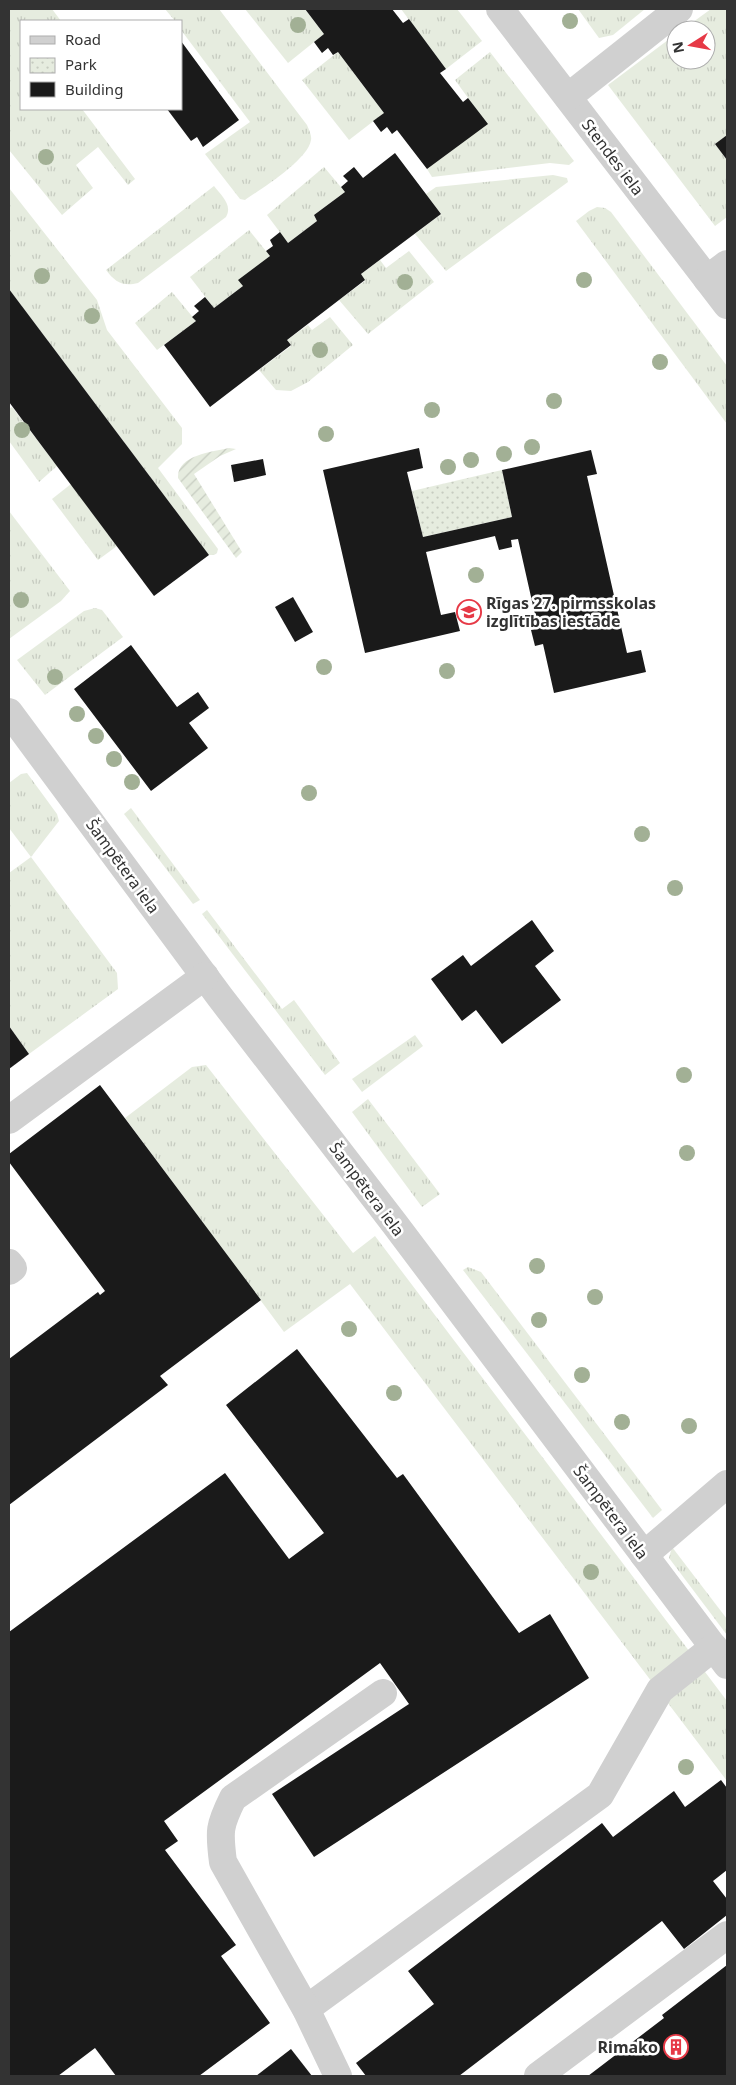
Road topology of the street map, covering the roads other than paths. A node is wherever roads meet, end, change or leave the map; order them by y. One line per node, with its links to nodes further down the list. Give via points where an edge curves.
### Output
1 (500, 9): 3 (street, Stendes iela)
2 (679, 9): 3 (street)
3 (568, 97): 4 (street, Stendes iela)
4 (717, 271): 5 (street, Stendes iela)
5 (727, 306)
6 (9, 712): 7 (street, Šampētera iela)
7 (205, 976): 8 (street); 12 (street, Šampētera iela)
8 (9, 1120)
9 (9, 1262): 10 (street, via 13,1268)
10 (9, 1271)
11 (727, 1484): 12 (street)
12 (644, 1555): 13 (street, Šampētera iela)
13 (721, 1656): 16 (street, via 660,1690 600,1795)
14 (383, 1693): 16 (street, via 233,1798 222,1821 223,1862)
15 (727, 1935): 18 (street)
16 (306, 2009): 17 (street)
17 (338, 2076)
18 (538, 2076)

